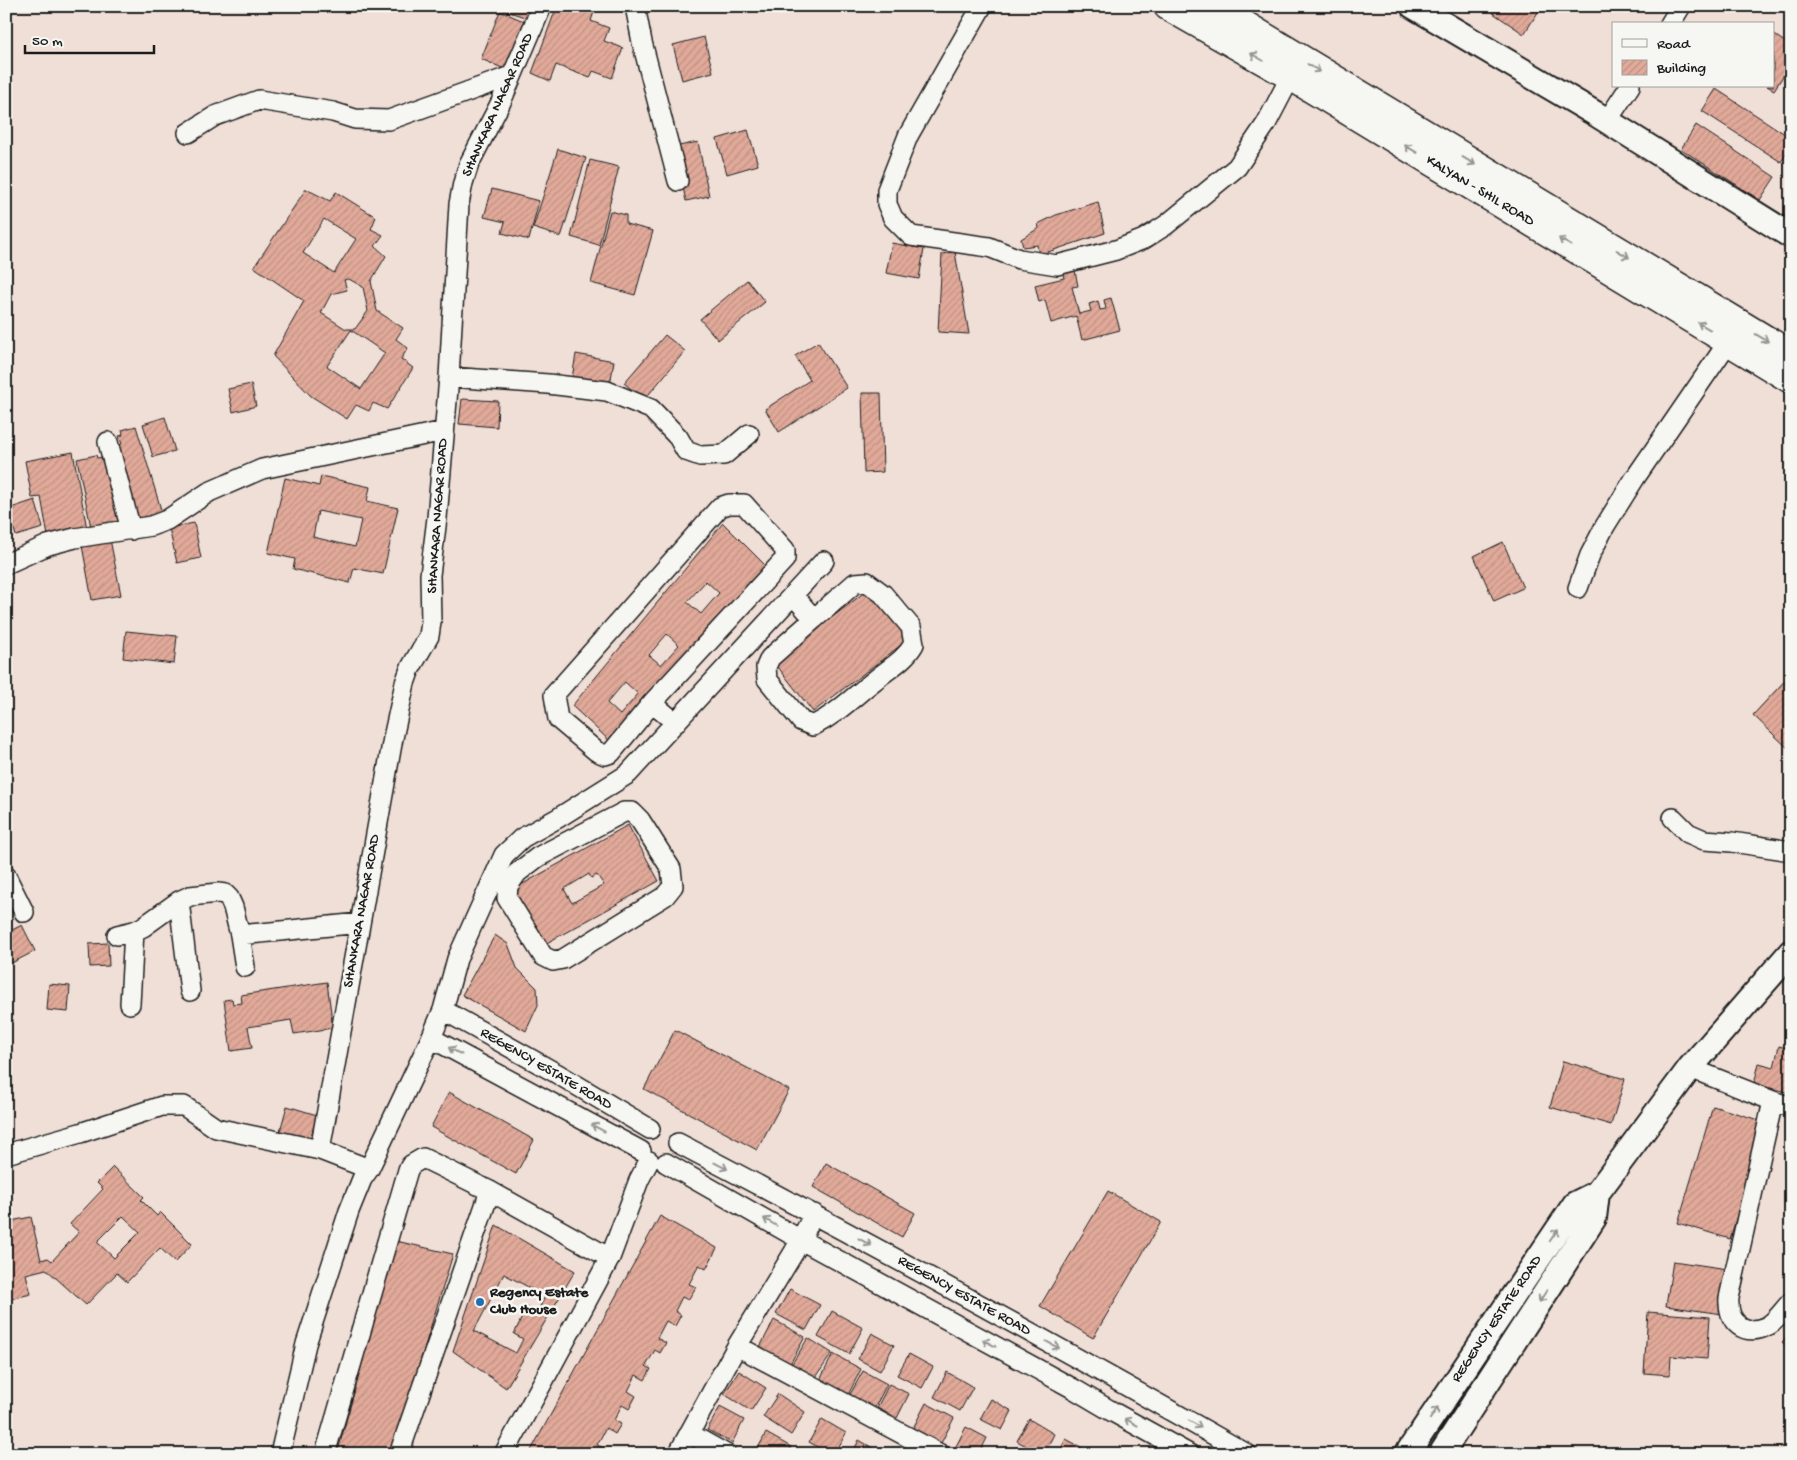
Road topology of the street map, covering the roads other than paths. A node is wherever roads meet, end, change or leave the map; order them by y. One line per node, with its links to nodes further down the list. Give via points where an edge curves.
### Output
1 (542, 6): 9 (street, SHANKARA NAGAR ROAD)
2 (635, 6): 14 (street)
3 (982, 6): 10 (street, via 908,136 887,190 887,204 893,218 911,236 989,247 1018,259 1057,265 1116,250 1144,239 1166,225 1237,166 1266,124)
4 (1168, 6): 10 (main road, KALYAN - SHIL ROAD, one-way to 4)
5 (1213, 6): 17 (main road, KALYAN - SHIL ROAD, one-way to 17)
6 (1413, 6): 12 (street)
7 (1681, 6): 8 (street)
8 (1671, 22)
9 (511, 76): 13 (street, via 389,120 355,119 333,112 259,100 215,116); 18 (street, SHANKARA NAGAR ROAD, via 463,183)
10 (1291, 76): 16 (main road, KALYAN - SHIL ROAD, one-way to 10)
11 (1629, 88): 12 (street)
12 (1607, 121): 15 (street)
13 (188, 133)
14 (678, 181)
15 (1791, 236)
16 (1729, 341): 19 (main road, KALYAN - SHIL ROAD); 26 (street, via 1605,526)
17 (1791, 355)
18 (449, 378): 20 (street, SHANKARA NAGAR ROAD); 21 (street, via 607,391 652,409 686,450 700,456 724,455)
19 (1791, 379)
20 (444, 431): 23 (street, via 262,469 209,492 167,520); 38 (street, SHANKARA NAGAR ROAD, via 430,575 431,622 428,636 405,683)
21 (749, 434)
22 (108, 442): 23 (street)
23 (131, 530): 25 (street, via 48,545)
24 (824, 561): 27 (street)
25 (6, 564)
26 (1578, 588)
27 (793, 595): 28 (street); 30 (street)
28 (814, 619): 28 (street, via 855,583 867,582 883,594 911,627 914,644 909,653 833,715 813,726 802,721 767,679 766,667 770,658)
29 (652, 703): 29 (street, via 612,753 605,755 558,720 554,695 720,507 744,504 785,550 785,559); 30 (street)
30 (676, 723): 31 (street, via 628,774)
31 (558, 818): 33 (street); 44 (street, via 522,838 504,856 457,959)
32 (1673, 818): 34 (street, via 1688,833 1704,840)
33 (571, 840): 33 (street, via 624,812 632,812 671,869 674,886 666,896 563,959 553,961 543,956 517,916 507,898 508,886 517,873 538,857)
34 (1791, 851)
35 (6, 876): 37 (street)
36 (179, 901): 39 (street, via 190,896 225,894 233,907); 42 (street); 43 (street, via 126,933)
37 (24, 912)
38 (360, 923): 39 (street); 50 (street, SHANKARA NAGAR ROAD)
39 (240, 935): 41 (street)
40 (1791, 952): 46 (street)
41 (245, 967)
42 (190, 991)
43 (130, 1004)
44 (442, 1010): 45 (street); 48 (street, REGENCY ESTATE ROAD)
45 (431, 1038): 52 (street, REGENCY ESTATE ROAD, one-way to 45); 53 (street)
46 (1690, 1068): 47 (street); 55 (street)
47 (1782, 1104): 59 (street, via 1728,1309 1740,1327 1752,1331 1770,1324)
48 (650, 1129): 49 (street, via 668,1129); 52 (street, via 642,1138)
49 (678, 1143): 52 (street, via 675,1155); 56 (street, REGENCY ESTATE ROAD, one-way to 56)
50 (320, 1150): 51 (street, via 216,1128 184,1106 162,1106); 53 (street)
51 (6, 1154)
52 (652, 1158): 57 (street, REGENCY ESTATE ROAD, one-way to 52); 58 (street, via 639,1180)
53 (369, 1169): 66 (street, via 349,1211 306,1344)
54 (490, 1191): 58 (street); 67 (street, via 423,1158 411,1165); 68 (street)
55 (1597, 1193): 62 (street, REGENCY ESTATE ROAD, one-way to 55, via 1575,1204); 64 (street, one-way to 64, via 1594,1218)
56 (814, 1214): 57 (street); 61 (street, REGENCY ESTATE ROAD, one-way to 61)
57 (800, 1240): 60 (street); 63 (street, REGENCY ESTATE ROAD, one-way to 57)
58 (610, 1258): 69 (street)
59 (1791, 1302)
60 (737, 1346): 65 (street); 72 (street)
61 (1089, 1364): 63 (street); 74 (street, REGENCY ESTATE ROAD, one-way to 74)
62 (1457, 1378): 64 (street); 75 (street, REGENCY ESTATE ROAD, one-way to 62)
63 (1074, 1389): 73 (street, REGENCY ESTATE ROAD, one-way to 63)
64 (1479, 1395): 76 (street)
65 (690, 1434): 70 (street); 71 (street)
66 (280, 1454)
67 (325, 1454)
68 (399, 1454)
69 (504, 1454)
70 (678, 1454)
71 (726, 1454)
72 (940, 1454)
73 (1189, 1454)
74 (1247, 1454)
75 (1407, 1454)
76 (1441, 1454)

